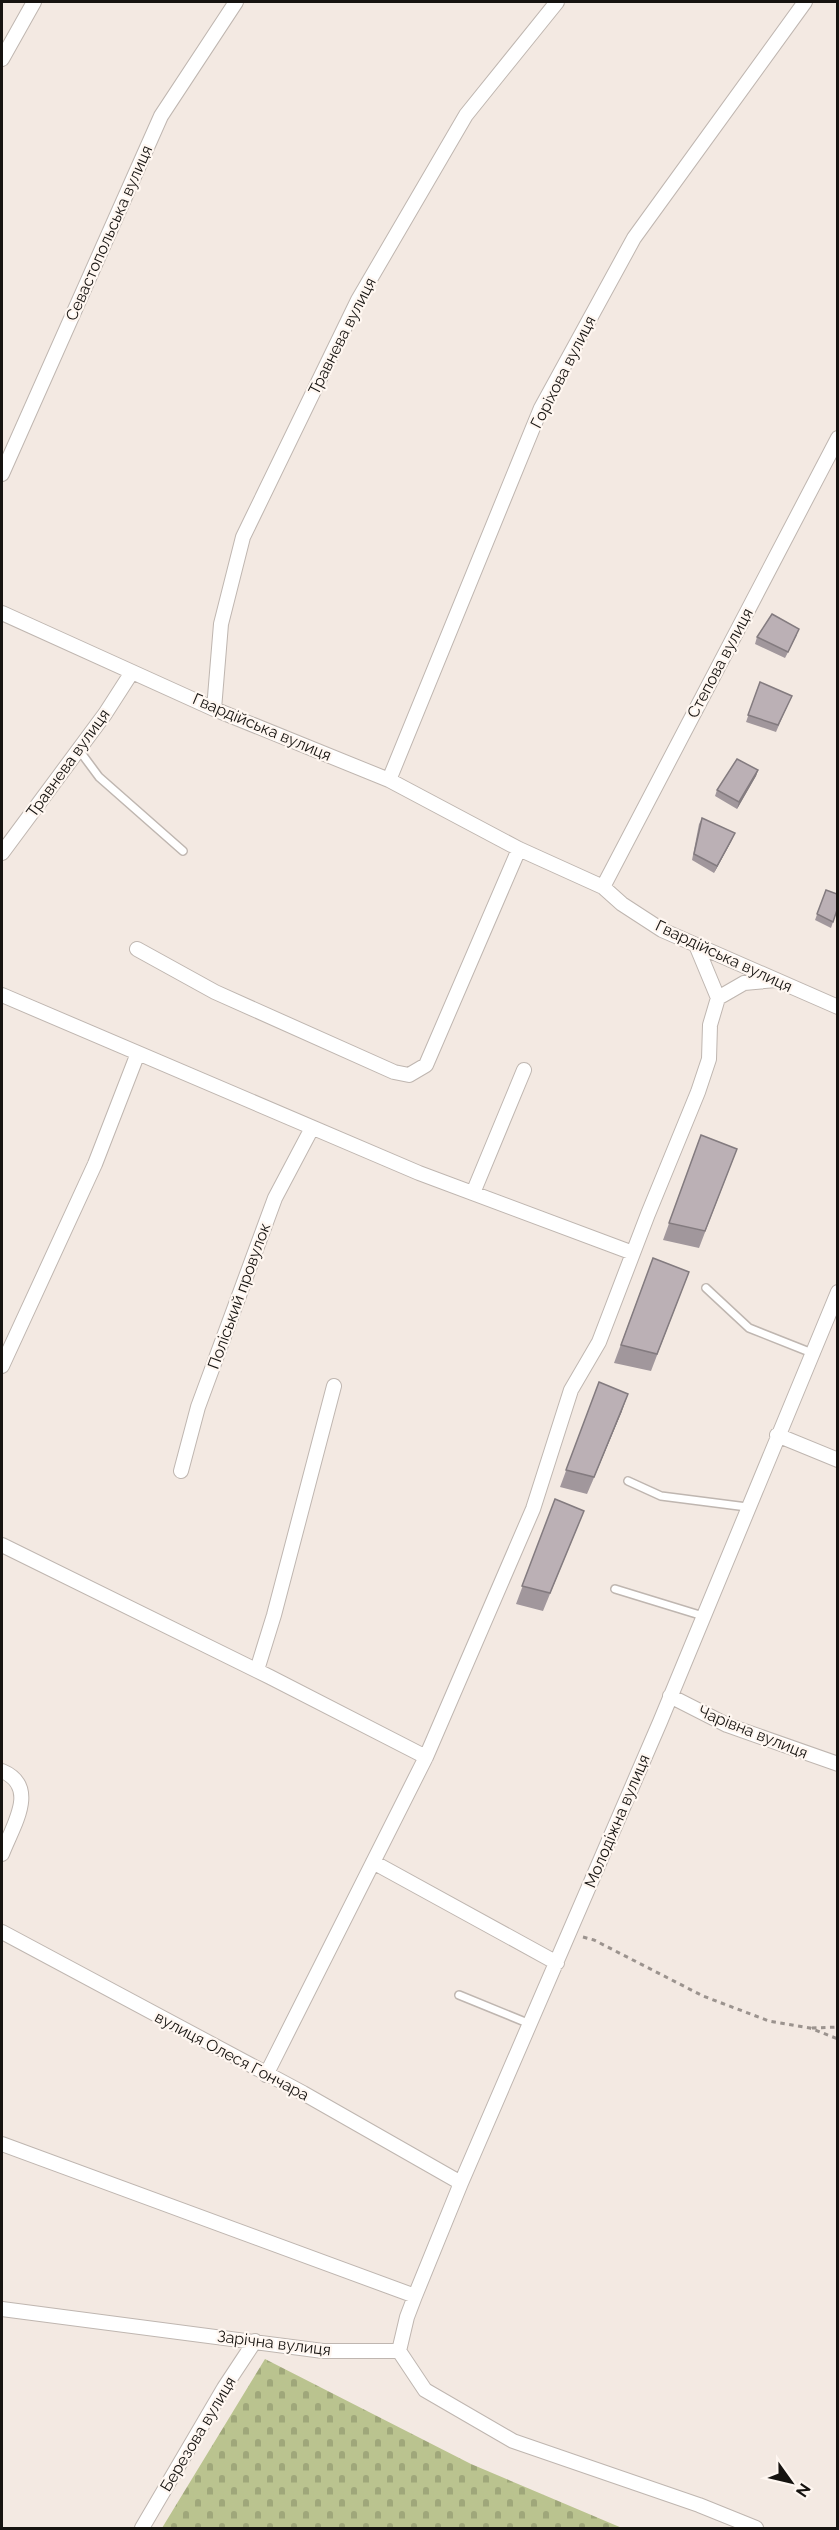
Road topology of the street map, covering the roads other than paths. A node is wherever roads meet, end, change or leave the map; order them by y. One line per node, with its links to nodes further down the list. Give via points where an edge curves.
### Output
1 (34, 2): 5 (street)
2 (236, 2): 7 (street, Севастопольська вулиця, via 161,116)
3 (556, 2): 10 (street, Травнева вулиця, via 466,115 358,300 243,537 221,624)
4 (805, 2): 12 (street, Горіхова вулиця, via 634,238 541,408)
5 (2, 59)
6 (837, 438): 16 (street, Степова вулиця)
7 (2, 474)
8 (2, 613): 9 (street, Гвардійська вулиця)
9 (132, 672): 10 (street, Гвардійська вулиця); 11 (street, Травнева вулиця)
10 (214, 709): 12 (street, Гвардійська вулиця)
11 (79, 750): 14 (lane, via 99,777); 15 (street, Травнева вулиця)
12 (389, 780): 13 (street, Гвардійська вулиця)
13 (519, 849): 16 (street, Гвардійська вулиця); 18 (street, via 426,1065 409,1075 394,1072 216,992)
14 (183, 851)
15 (2, 853)
16 (603, 887): 17 (street, Гвардійська вулиця, via 662,930)
17 (696, 945): 19 (street, Гвардійська вулиця); 21 (street)
18 (137, 949)
19 (776, 980): 21 (street, via 744,983); 22 (street, Гвардійська вулиця)
20 (2, 994): 23 (street)
21 (718, 998): 27 (street, via 710,1025 709,1059)
22 (837, 1007)
23 (138, 1053): 25 (street); 31 (street, via 95,1164)
24 (524, 1070): 26 (street)
25 (312, 1128): 26 (street); 35 (street, Поліський провулок, via 275,1198 198,1407)
26 (473, 1193): 27 (street)
27 (633, 1253): 43 (street, via 600,1342 571,1390 532,1509)
28 (706, 1288): 30 (lane, via 749,1328)
29 (837, 1292): 30 (street, Молодіжна вулиця)
30 (812, 1353): 33 (street, Молодіжна вулиця)
31 (2, 1366)
32 (334, 1386): 41 (street)
33 (777, 1435): 34 (street); 37 (street, Молодіжна вулиця)
34 (837, 1460)
35 (181, 1471)
36 (628, 1481): 37 (lane, via 661,1496)
37 (747, 1507): 40 (street, Молодіжна вулиця)
38 (2, 1545): 41 (street)
39 (615, 1589): 40 (lane)
40 (703, 1616): 42 (street, Молодіжна вулиця)
41 (257, 1670): 43 (street)
42 (670, 1696): 44 (street, Чарівна вулиця, via 727,1725); 49 (street, Молодіжна вулиця)
43 (426, 1757): 47 (street)
44 (837, 1764)
45 (2, 1771): 46 (street, via 13,1776 22,1788 22,1804)
46 (2, 1854)
47 (373, 1862): 49 (street); 52 (street)
48 (2, 1932): 52 (street, вулиця Олеся Гончара)
49 (557, 1963): 51 (street, Молодіжна вулиця)
50 (459, 1995): 51 (lane)
51 (530, 2025): 54 (street, Молодіжна вулиця)
52 (266, 2075): 54 (street, вулиця Олеся Гончара)
53 (2, 2144): 55 (street)
54 (461, 2183): 55 (street, Молодіжна вулиця)
55 (415, 2296): 58 (street, Молодіжна вулиця)
56 (2, 2309): 57 (street, Зарічна вулиця)
57 (255, 2341): 58 (street, Зарічна вулиця, via 323,2351); 59 (street, Березова вулиця)
58 (399, 2350): 60 (street, via 425,2390 513,2440)
59 (142, 2529)
60 (756, 2529)

